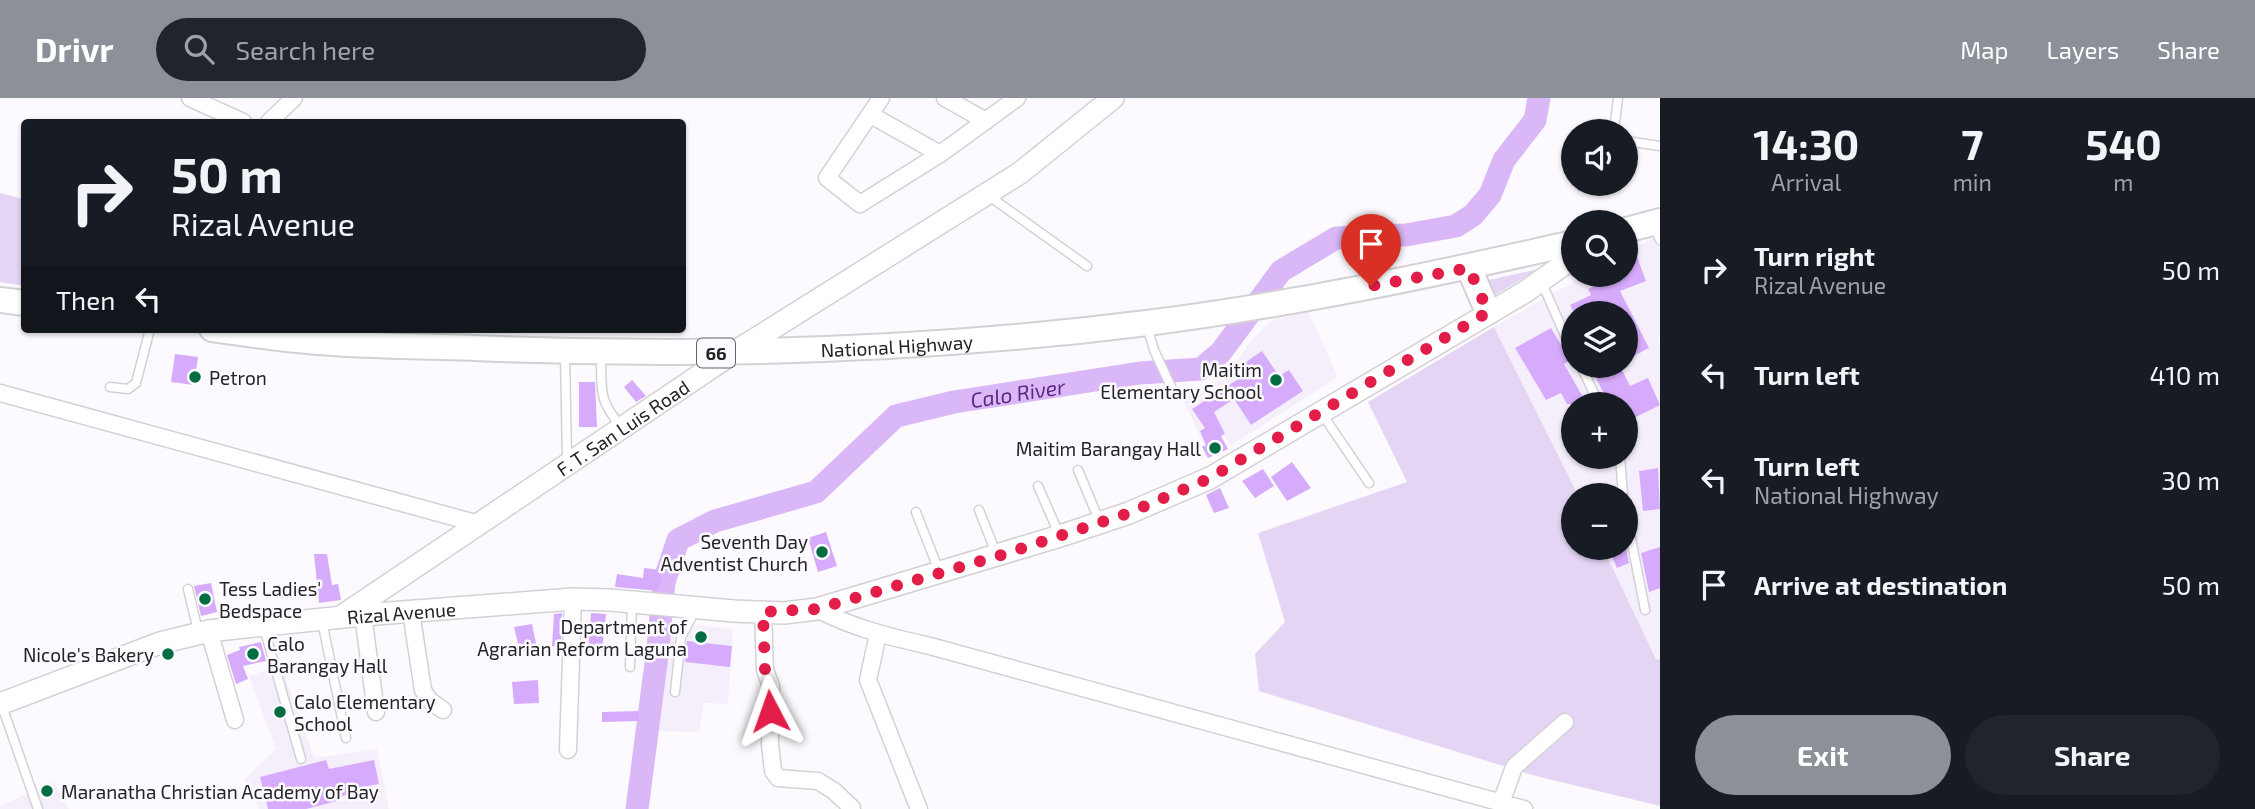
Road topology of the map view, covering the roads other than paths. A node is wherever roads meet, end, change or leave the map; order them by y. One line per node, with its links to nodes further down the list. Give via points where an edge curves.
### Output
1 (190, 98): 9 (street)
2 (294, 98): 10 (street)
3 (881, 98): 8 (street)
4 (945, 98): 12 (street)
5 (1017, 98): 12 (street)
6 (1113, 98): 16 (main road, F. T. San Luis Road)
7 (1618, 98): 11 (lane)
8 (871, 115): 15 (street); 15 (street, via 827,178 860,204)
9 (236, 119)
10 (272, 119)
11 (1615, 119)
12 (986, 121): 15 (street)
13 (1638, 143): 14 (lane)
14 (1660, 146)
15 (940, 154)
16 (987, 194): 20 (lane); 33 (main road, F. T. San Luis Road)
17 (1658, 228): 18 (main road)
18 (1638, 229)
19 (1561, 246): 22 (main road, National Highway / 66)
20 (1087, 265)
21 (1561, 267): 23 (main road, Rizal Avenue)
22 (1469, 268): 26 (main road); 27 (main road, National Highway / 66)
23 (1541, 281): 26 (main road, Rizal Avenue); 28 (lane)
24 (0, 300): 25 (main road)
25 (21, 303)
26 (1488, 312): 37 (main road, Rizal Avenue)
27 (1146, 323): 33 (main road, National Highway / 66, via 908,345); 35 (lane)
28 (1561, 326)
29 (149, 333): 34 (lane, via 136,383 128,389)
30 (242, 333): 31 (main road, National Highway / 66, via 308,342)
31 (565, 351): 32 (main road, National Highway / 66); 39 (lane)
32 (601, 352): 33 (main road, National Highway / 66); 38 (lane, via 602,398 607,412)
33 (733, 353): 38 (main road, F. T. San Luis Road)
34 (110, 387)
35 (1173, 391)
36 (0, 393): 46 (street)
37 (1321, 412): 41 (lane); 45 (main road, Rizal Avenue, via 1210,478)
38 (622, 427): 39 (main road, F. T. San Luis Road)
39 (567, 465): 46 (main road, F. T. San Luis Road)
40 (1078, 470): 45 (lane)
41 (1369, 483)
42 (1038, 486): 47 (lane)
43 (979, 510): 48 (lane)
44 (916, 512): 50 (lane)
45 (1100, 523): 47 (main road, Rizal Avenue)
46 (479, 524): 60 (main road, F. T. San Luis Road)
47 (1060, 536): 48 (main road, Rizal Avenue)
48 (998, 556): 50 (main road, Rizal Avenue)
49 (1635, 560): 56 (lane)
50 (940, 574): 55 (main road, Rizal Avenue)
51 (188, 589): 62 (lane)
52 (573, 599): 53 (main road, Rizal Avenue); 57 (main road, Rizal Avenue); 72 (street)
53 (640, 603): 54 (main road, Rizal Avenue); 64 (lane)
54 (689, 608): 58 (main road, Rizal Avenue); 65 (lane)
55 (817, 609): 58 (main road, Rizal Avenue); 63 (street)
56 (1645, 610)
57 (411, 612): 59 (main road, Rizal Avenue); 67 (street, via 423,690)
58 (763, 612): 75 (street, via 773,772 778,778 818,781)
59 (363, 615): 60 (main road, Rizal Avenue); 68 (street)
60 (331, 619): 61 (main road, Rizal Avenue); 71 (lane)
61 (263, 625): 62 (main road, Rizal Avenue); 73 (lane)
62 (204, 633): 66 (main road, Rizal Avenue, via 160,643); 69 (street)
63 (878, 634): 74 (street); 77 (street, via 868,680)
64 (630, 667)
65 (675, 692)
66 (1, 704): 76 (lane)
67 (443, 709)
68 (376, 712)
69 (235, 720)
70 (1565, 722): 74 (street, via 1514,767)
71 (346, 738)
72 (568, 750)
73 (301, 759)
74 (1501, 803): 78 (street)
75 (852, 808)
76 (38, 809)
77 (919, 809)
78 (1524, 809)

